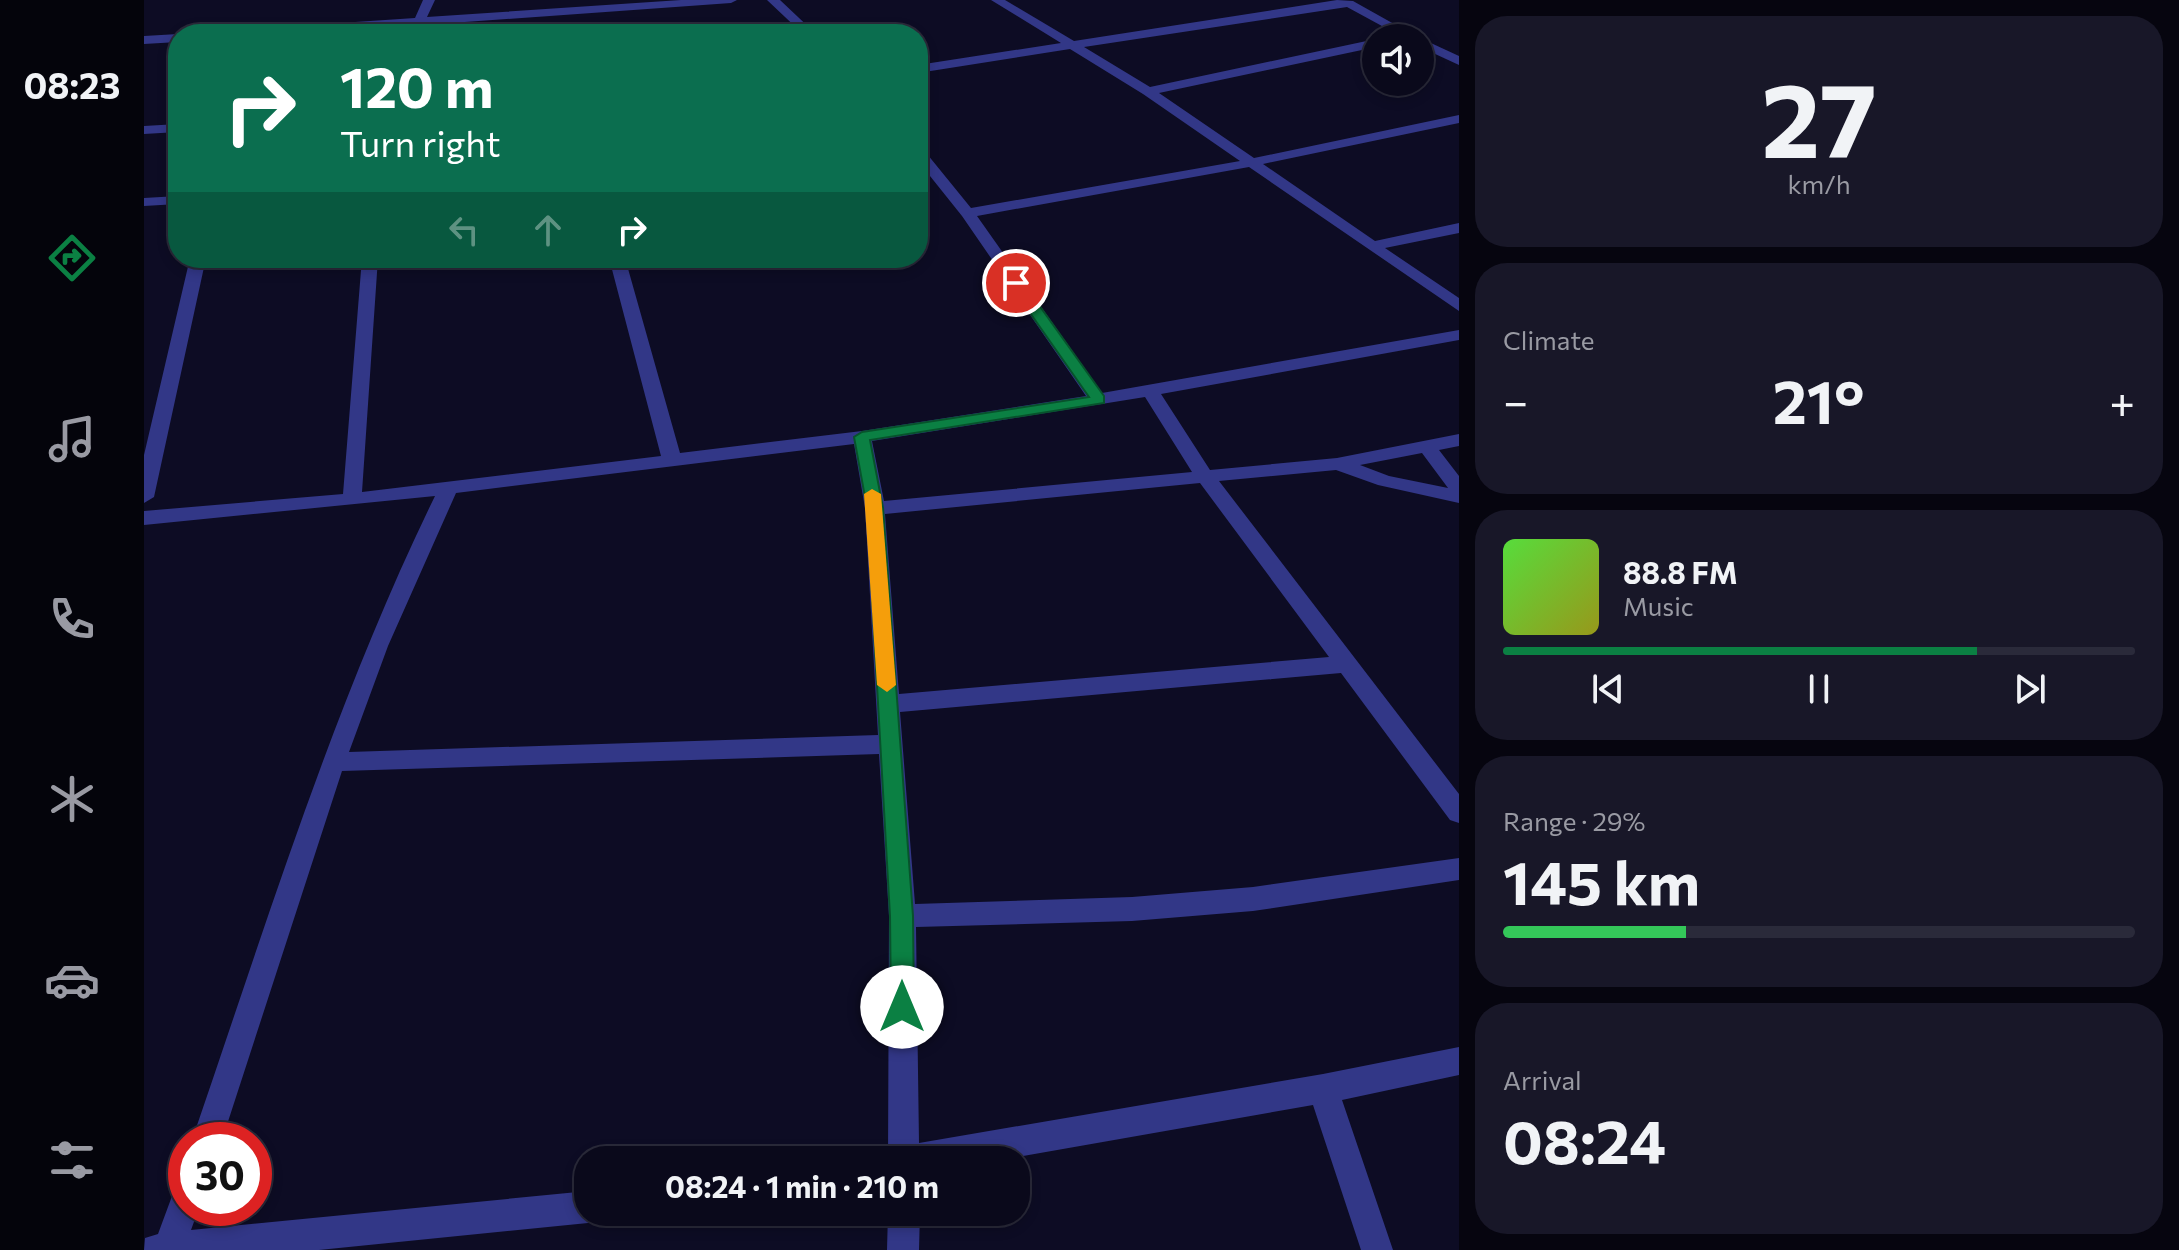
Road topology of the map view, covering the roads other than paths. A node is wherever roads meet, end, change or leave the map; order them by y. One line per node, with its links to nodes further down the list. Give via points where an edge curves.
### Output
1 (429, 0): 6 (street)
2 (731, 0): 7 (street)
3 (773, 0): 8 (street)
4 (997, 0): 12 (street)
5 (1346, 2): 9 (street); 12 (street)
6 (417, 24)
7 (469, 24)
8 (799, 24)
9 (1385, 24)
10 (168, 39): 11 (street)
11 (144, 40)
12 (1073, 46): 16 (street); 17 (street)
13 (1362, 46): 17 (street)
14 (1434, 49): 15 (street)
15 (1459, 61)
16 (928, 68)
17 (1148, 91): 21 (street)
18 (1459, 119): 21 (street)
19 (168, 129): 20 (street)
20 (144, 130)
21 (1252, 161): 25 (street); 27 (street)
22 (928, 164): 25 (street)
23 (168, 201): 24 (street)
24 (144, 202)
25 (967, 213): 34 (street)
26 (1459, 228): 27 (street)
27 (1371, 246): 31 (street)
28 (196, 268): 43 (street)
29 (369, 268): 45 (street)
30 (620, 268): 38 (street)
31 (1459, 306)
32 (1459, 335): 33 (street)
33 (1150, 391): 34 (street); 40 (street)
34 (1098, 400): 35 (street)
35 (862, 437): 38 (street); 46 (street)
36 (1459, 440): 37 (street)
37 (1427, 447): 39 (street); 42 (street)
38 (672, 460): 41 (street)
39 (1337, 464): 40 (street); 44 (street)
40 (1206, 478): 46 (street); 48 (street)
41 (449, 488): 45 (street); 51 (street, via 419,546)
42 (1459, 489)
43 (144, 497)
44 (1459, 497)
45 (352, 500): 47 (street)
46 (875, 508): 49 (street)
47 (144, 518)
48 (1346, 664): 49 (street); 52 (street)
49 (888, 704): 50 (street)
50 (889, 744): 51 (street); 54 (street)
51 (334, 762): 57 (street)
52 (1459, 813)
53 (1459, 869): 54 (street, via 1253,899 1132,909)
54 (902, 916): 58 (street)
55 (1459, 1061): 56 (street)
56 (1323, 1089): 59 (street); 65 (street)
57 (213, 1122)
58 (904, 1146)
59 (993, 1146)
60 (574, 1208): 63 (street)
61 (174, 1226): 63 (street)
62 (904, 1226): 64 (street)
63 (163, 1249)
64 (903, 1250)
65 (1377, 1250)

